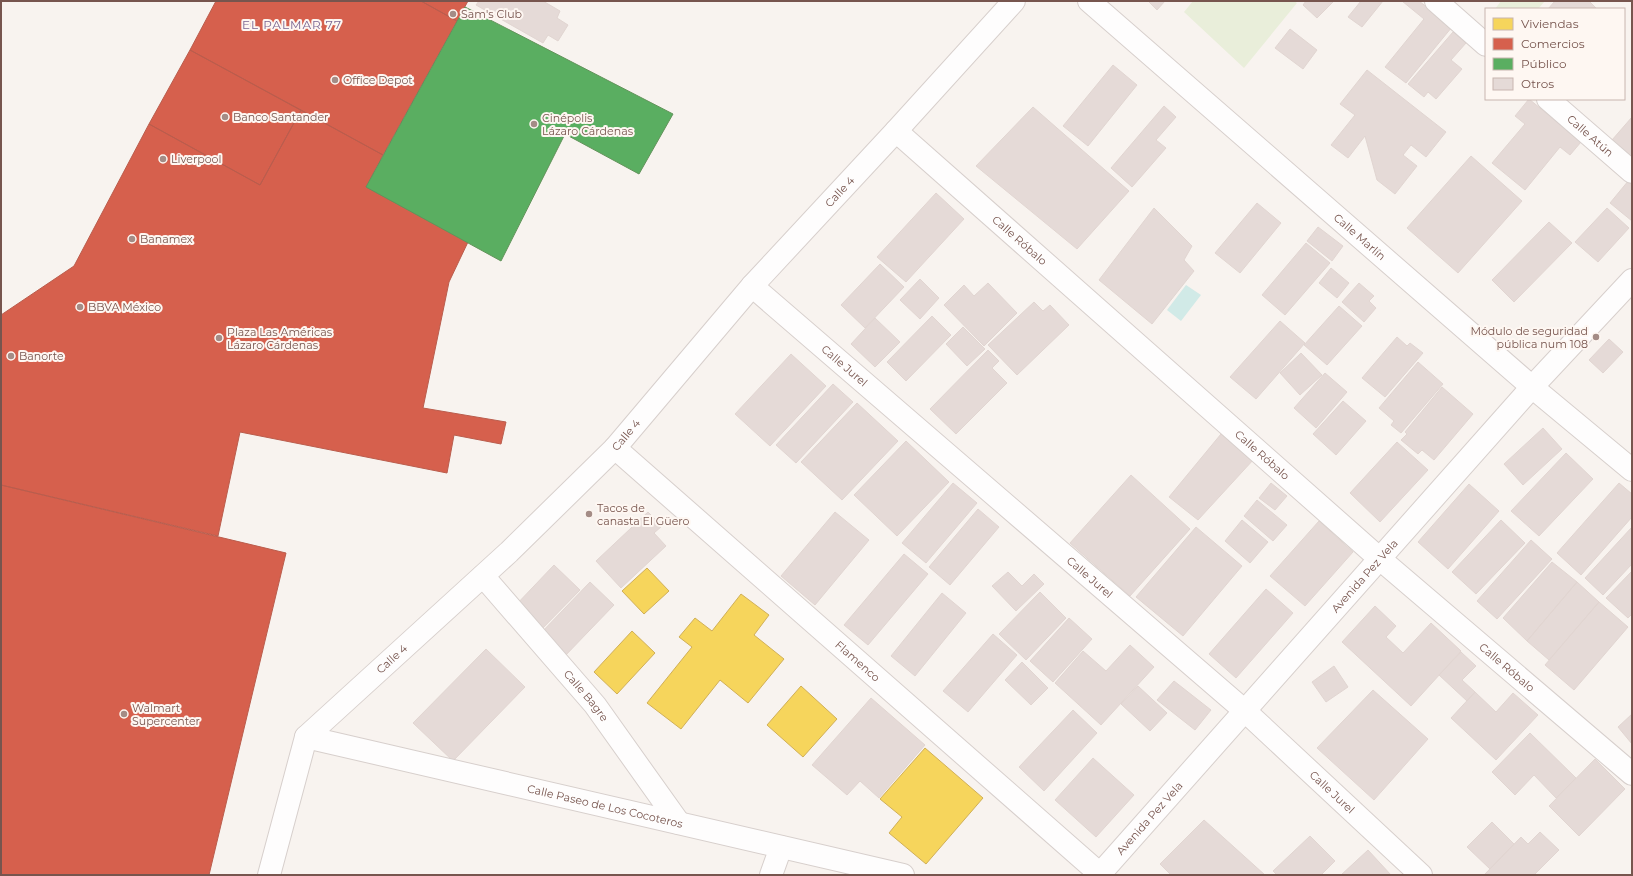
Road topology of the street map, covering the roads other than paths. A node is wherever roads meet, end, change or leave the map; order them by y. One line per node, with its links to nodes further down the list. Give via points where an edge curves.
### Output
1 (1014, 1): 6 (street, Calle 4)
2 (1089, 1): 10 (street, Calle Marlín)
3 (1436, 1): 4 (street)
4 (1485, 44)
5 (1549, 100): 7 (street, Calle Atún)
6 (896, 131): 9 (street, Calle 4); 13 (street, Calle Róbalo)
7 (1632, 172)
8 (1632, 280): 10 (street, Avenida Pez Vela)
9 (752, 286): 11 (street, Calle 4); 15 (street, Calle Jurel)
10 (1532, 387): 12 (street, Calle Marlín); 13 (street, Avenida Pez Vela)
11 (615, 448): 14 (street, Calle 4); 23 (street, Flamenco)
12 (1632, 470)
13 (1380, 559): 15 (street, Avenida Pez Vela); 17 (street, Calle Róbalo)
14 (483, 576): 16 (street, Calle 4); 18 (street, Calle Bagre, via 595,705)
15 (1245, 711): 23 (street, Avenida Pez Vela); 24 (street, Calle Jurel)
16 (306, 737): 18 (street, Calle Paseo de Los Cocoteros); 20 (street)
17 (1632, 774)
18 (680, 824): 19 (street, Calle Paseo de Los Cocoteros)
19 (781, 847): 21 (street); 22 (street, Calle Paseo de Los Cocoteros)
20 (269, 875)
21 (771, 875)
22 (903, 875)
23 (1100, 875)
24 (1421, 875)

